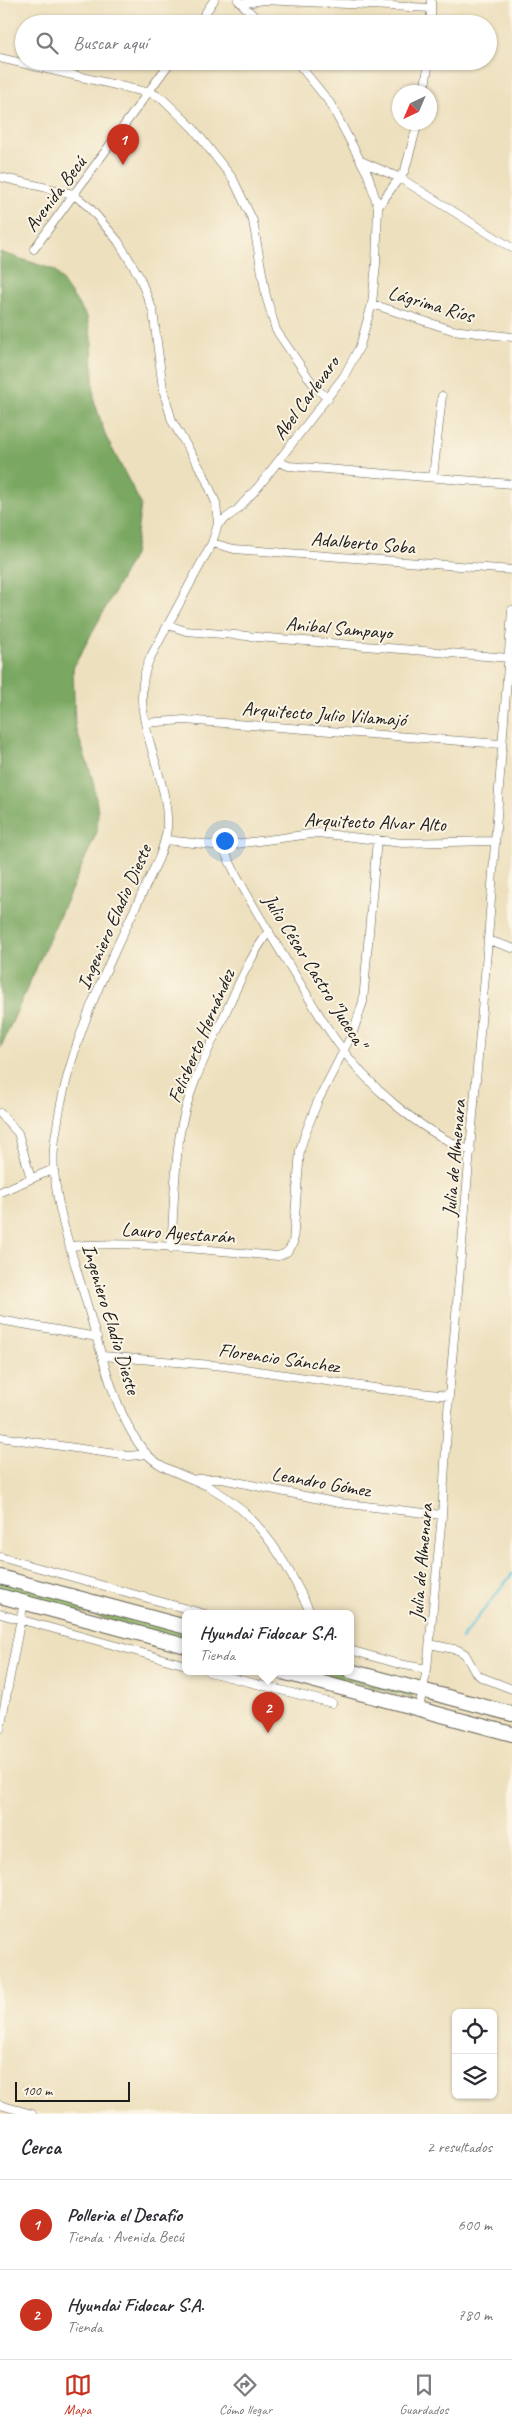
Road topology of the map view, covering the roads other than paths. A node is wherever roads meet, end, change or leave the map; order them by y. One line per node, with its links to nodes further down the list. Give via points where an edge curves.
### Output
1 (214, 0): 4 (street)
2 (240, 2): 3 (street); 5 (street)
3 (431, 4)
4 (204, 15)
5 (253, 15)
6 (0, 58): 7 (street)
7 (15, 62)
8 (51, 70): 13 (street)
9 (165, 70): 13 (street, Avenida Becú)
10 (303, 70): 15 (street, via 330,103)
11 (428, 70): 12 (street)
12 (425, 85)
13 (149, 93): 18 (street, Avenida Becú); 25 (street, via 163,99 178,112 233,179 253,221 266,296 276,330 309,380)
14 (416, 130): 17 (street)
15 (363, 162): 17 (street); 19 (street)
16 (0, 177): 18 (street)
17 (400, 178): 19 (street); 20 (street)
18 (73, 194): 21 (street, Avenida Becú); 29 (street, Ingeniero Eladio Dieste, via 118,241 139,276 154,319 167,408 212,492 219,514)
19 (378, 207): 22 (street, Abel Carlevaro)
20 (512, 248)
21 (34, 249)
22 (372, 304): 23 (street, Lágrima Ríos, via 452,330); 25 (street, Abel Carlevaro, via 353,362)
23 (512, 337)
24 (442, 396): 27 (street)
25 (328, 399): 26 (street, Abel Carlevaro)
26 (280, 462): 27 (street, via 289,466); 29 (street, Abel Carlevaro, via 237,510)
27 (433, 477): 28 (street)
28 (512, 484)
29 (218, 524): 30 (street, Ingeniero Eladio Dieste)
30 (212, 543): 31 (street, Adalberto Soba, via 234,549); 33 (street, Ingeniero Eladio Dieste)
31 (512, 570)
32 (512, 610): 34 (street, Julia de Almenara)
33 (168, 625): 34 (street, Anibal Sampayo, via 186,631); 36 (street, Ingeniero Eladio Dieste, via 144,674)
34 (509, 658): 35 (street, Julia de Almenara)
35 (509, 693): 37 (street, Julia de Almenara)
36 (145, 723): 37 (street, Arquitecto Julio Vilamajó, via 184,720); 39 (street, Ingeniero Eladio Dieste, via 164,799)
37 (501, 744): 40 (street, Julia de Almenara)
38 (377, 839): 40 (street, Arquitecto Alvar Alto, via 402,843); 41 (street, Arquitecto Alvar Alto, via 318,833); 45 (street, via 365,986 359,1016)
39 (165, 840): 41 (street, Arquitecto Alvar Alto); 48 (street, Ingeniero Eladio Dieste, via 72,1056 56,1134)
40 (495, 841): 43 (street, Julia de Almenara)
41 (222, 846): 42 (street, Julio César Castro "Juceca")
42 (269, 932): 45 (street, Julio César Castro "Juceca"); 52 (street, Felisberto Hernández, via 258,946 215,1034 185,1111 180,1133)
43 (488, 940): 44 (street); 47 (street, Julia de Almenara)
44 (512, 948)
45 (345, 1052): 47 (street, Julio César Castro "Juceca", via 415,1121 444,1140); 52 (street, Lauro Ayestarán, via 317,1103 305,1134 293,1243 284,1255)
46 (0, 1113): 49 (street, via 18,1133)
47 (471, 1151): 56 (street, Julia de Almenara)
48 (54, 1169): 49 (street); 51 (street, Ingeniero Eladio Dieste)
49 (31, 1179): 50 (street)
50 (0, 1192)
51 (71, 1246): 52 (street, Lauro Ayestarán); 54 (street, Ingeniero Eladio Dieste)
52 (171, 1248)
53 (0, 1320): 54 (street)
54 (96, 1337): 55 (street, Ingeniero Eladio Dieste)
55 (103, 1356): 56 (street, Florencio Sánchez, via 224,1366); 58 (street, Ingeniero Eladio Dieste, via 126,1419)
56 (449, 1396): 60 (street, Julia de Almenara)
57 (0, 1437): 58 (street, via 119,1454)
58 (147, 1454): 59 (street, Ingeniero Eladio Dieste, via 165,1468)
59 (195, 1480): 60 (street, Leandro Gómez, via 222,1479 339,1503); 66 (street, Ingeniero Eladio Dieste, via 228,1498 261,1529 290,1572)
60 (442, 1515): 70 (street, Julia de Almenara)
61 (0, 1557): 65 (street)
62 (0, 1577): 69 (highway)
63 (0, 1596): 64 (highway)
64 (24, 1602): 68 (street); 71 (highway)
65 (191, 1610)
66 (309, 1610)
67 (0, 1614): 68 (street)
68 (22, 1620): 73 (street); 83 (street)
69 (182, 1625)
70 (430, 1644): 74 (street, Julia de Almenara); 78 (street, via 458,1650 465,1654 481,1677)
71 (182, 1645)
72 (354, 1651): 74 (street, via 398,1664)
73 (182, 1664)
74 (427, 1668): 79 (street, Julia de Almenara)
75 (354, 1672): 79 (highway)
76 (221, 1675): 80 (street)
77 (293, 1675): 81 (highway)
78 (512, 1689)
79 (423, 1690): 81 (street, Julia de Almenara); 82 (highway)
80 (332, 1703)
81 (419, 1708): 84 (highway)
82 (512, 1714)
83 (0, 1729)
84 (512, 1734)
85 (0, 2105): 86 (street)
86 (32, 2114)

